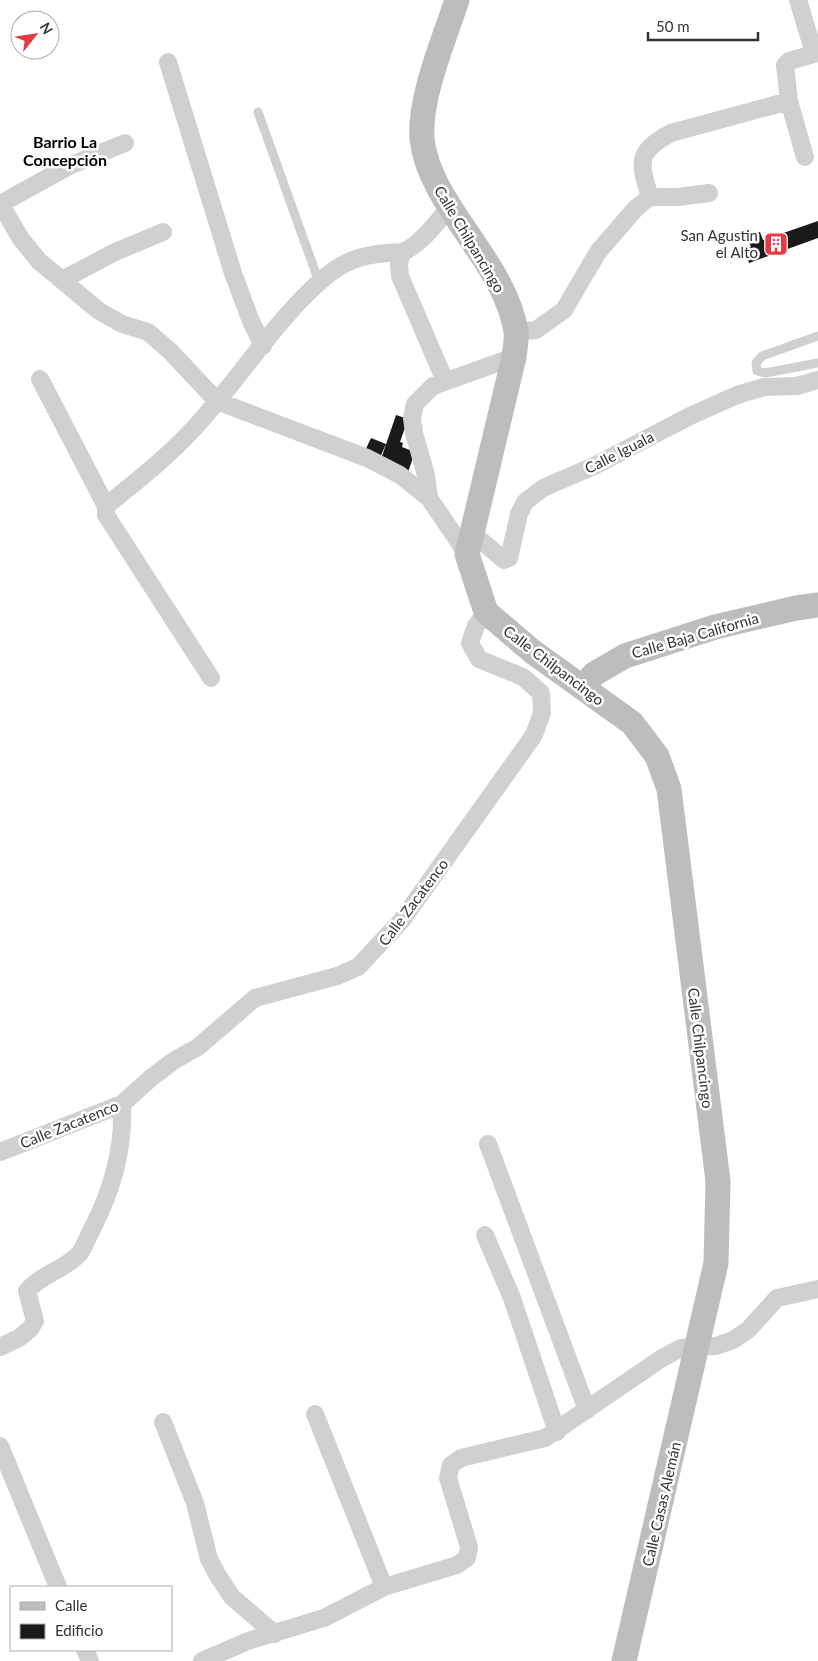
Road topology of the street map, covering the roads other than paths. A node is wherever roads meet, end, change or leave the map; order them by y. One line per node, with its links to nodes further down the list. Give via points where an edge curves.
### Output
1 (457, 0): 12 (street, Calle Chilpancingo, via 423,106 422,138 427,163)
2 (798, 0): 3 (street)
3 (816, 53): 5 (street, via 785,65)
4 (168, 62): 19 (street, via 233,273)
5 (789, 101): 8 (street); 10 (street, via 671,133 660,139 642,158 641,169)
6 (258, 112): 16 (lane)
7 (125, 143): 11 (street, via 69,166)
8 (805, 157)
9 (709, 192): 10 (street, via 678,197)
10 (650, 196): 17 (street, via 598,252 564,310 536,330)
11 (0, 203): 15 (street, via 21,239 39,261)
12 (451, 206): 14 (street, via 431,229); 17 (street, Calle Chilpancingo, via 492,270)
13 (163, 232): 15 (street, via 115,252)
14 (402, 252): 16 (street, via 356,257 339,265); 24 (street, via 400,276)
15 (62, 280): 25 (street, via 99,311 122,324 148,332)
16 (318, 282): 19 (street, via 287,313)
17 (516, 332): 20 (street, Calle Chilpancingo)
18 (818, 336): 21 (lane, via 762,356 756,362 757,371 765,373)
19 (263, 346): 25 (street)
20 (514, 357): 24 (street); 28 (street, Calle Chilpancingo)
21 (818, 363)
22 (40, 379): 27 (street)
23 (818, 380): 28 (street, Calle Iguala, via 797,386 764,387 737,395 543,488 525,502 519,514 509,558 504,560)
24 (445, 381): 26 (street, via 414,404 412,418)
25 (217, 402): 26 (street, via 367,458 400,475); 27 (street, via 154,468)
26 (429, 498): 28 (street)
27 (106, 506): 31 (street, via 106,515)
28 (469, 543): 30 (street)
29 (818, 605): 32 (street, Calle Baja California, via 715,627 626,656 594,674)
30 (486, 612): 32 (street, Calle Chilpancingo, via 533,652); 33 (street, Calle Zacatenco, via 470,643 479,659 523,677 541,693 542,713 534,735 402,920 358,967 338,976 255,998 198,1048 152,1076)
31 (210, 678)
32 (583, 687): 38 (street, Calle Chilpancingo, via 632,723 656,756 669,788 718,1181 716,1263)
33 (122, 1104): 35 (street, Calle Zacatenco); 39 (street, via 123,1131 116,1172 102,1211 80,1252 27,1291 35,1321 30,1329)
34 (488, 1144): 40 (street)
35 (0, 1152)
36 (485, 1235): 43 (street, via 512,1298)
37 (818, 1289): 38 (street, via 777,1298 748,1330 733,1340 716,1346)
38 (698, 1346): 40 (street, via 681,1348 662,1358); 49 (street, Calle Casas Alemán)
39 (0, 1347)
40 (587, 1410): 43 (street)
41 (315, 1414): 46 (street)
42 (163, 1422): 47 (street, via 195,1503 209,1560 232,1597)
43 (557, 1432): 46 (street, via 537,1441 461,1458 451,1465 448,1478 469,1547 467,1558 457,1565)
44 (0, 1446): 45 (street)
45 (58, 1586)
46 (384, 1588): 47 (street, via 324,1618)
47 (275, 1634): 48 (street, via 248,1641)
48 (202, 1661)
49 (624, 1661)

